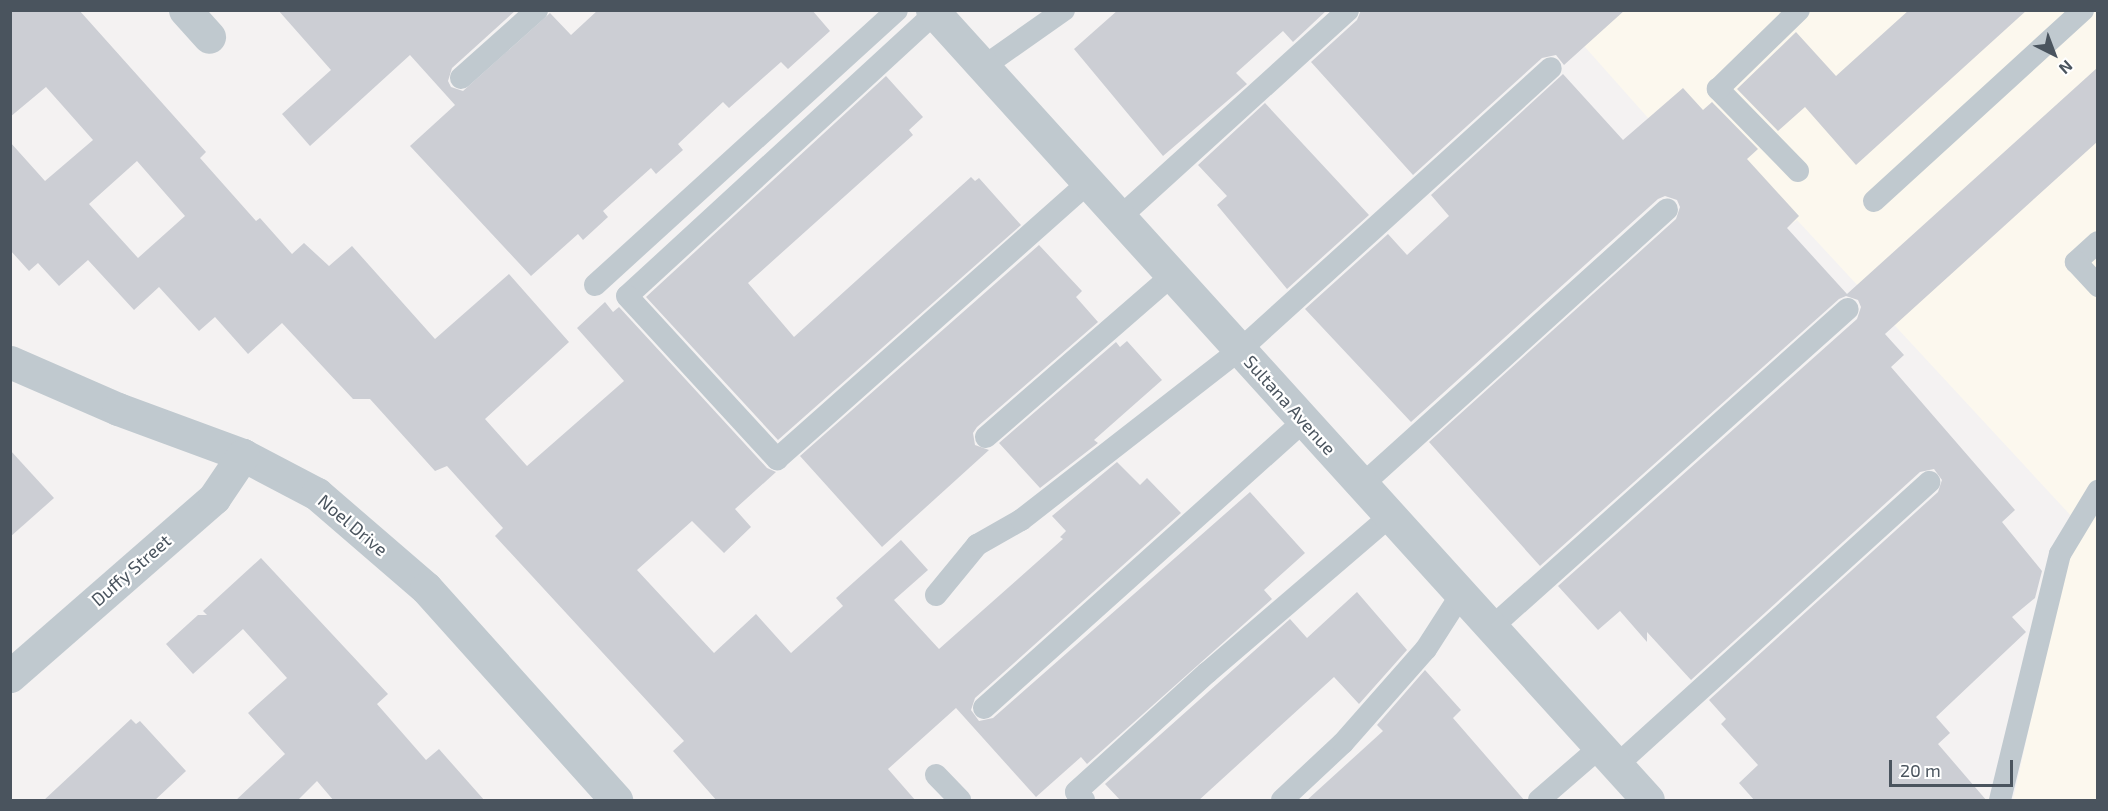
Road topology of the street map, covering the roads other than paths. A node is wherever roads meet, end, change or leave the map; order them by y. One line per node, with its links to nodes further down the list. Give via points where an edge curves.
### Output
1 (185, 10): 9 (street)
2 (537, 10): 12 (lane)
3 (897, 10): 20 (lane)
4 (1064, 10): 10 (lane)
5 (1348, 10): 17 (lane)
6 (1800, 10): 13 (lane, via 1718,89)
7 (2083, 10): 15 (lane)
8 (934, 12): 10 (street, Sultana Avenue); 14 (lane, via 627,296 777,459)
9 (209, 37)
10 (982, 67): 14 (street, Sultana Avenue)
11 (1551, 68): 23 (lane)
12 (461, 78)
13 (1798, 171)
14 (1088, 183): 17 (street, Sultana Avenue)
15 (1874, 201)
16 (1667, 210): 29 (lane)
17 (1119, 218): 19 (street, Sultana Avenue)
18 (2097, 242): 21 (lane, via 2076,262)
19 (1171, 276): 23 (street, Sultana Avenue); 26 (lane)
20 (595, 285)
21 (2097, 286)
22 (1848, 309): 34 (lane)
23 (1241, 349): 25 (street, Sultana Avenue); 33 (lane, via 1021,520 977,545)
24 (10, 362): 27 (street, Noel Drive, via 118,409)
25 (1304, 421): 29 (street, Sultana Avenue); 36 (lane)
26 (986, 436)
27 (243, 455): 35 (street, Duffy Street, via 214,498); 40 (street, Noel Drive, via 317,494 426,588)
28 (1929, 482): 37 (lane)
29 (1362, 485): 31 (street, Sultana Avenue)
30 (2097, 491): 45 (lane, via 2060,554)
31 (1390, 516): 32 (street, Sultana Avenue); 41 (lane, via 1076,792)
32 (1462, 593): 34 (street, Sultana Avenue); 42 (lane, via 1426,649 1343,743)
33 (936, 595)
34 (1492, 627): 37 (street, Sultana Avenue)
35 (10, 676)
36 (984, 708)
37 (1607, 757): 43 (lane); 44 (street, Sultana Avenue)
38 (936, 775): 39 (lane)
39 (956, 799)
40 (616, 801)
41 (1084, 801)
42 (1282, 801)
43 (1539, 801)
44 (1648, 801)
45 (2000, 801)

